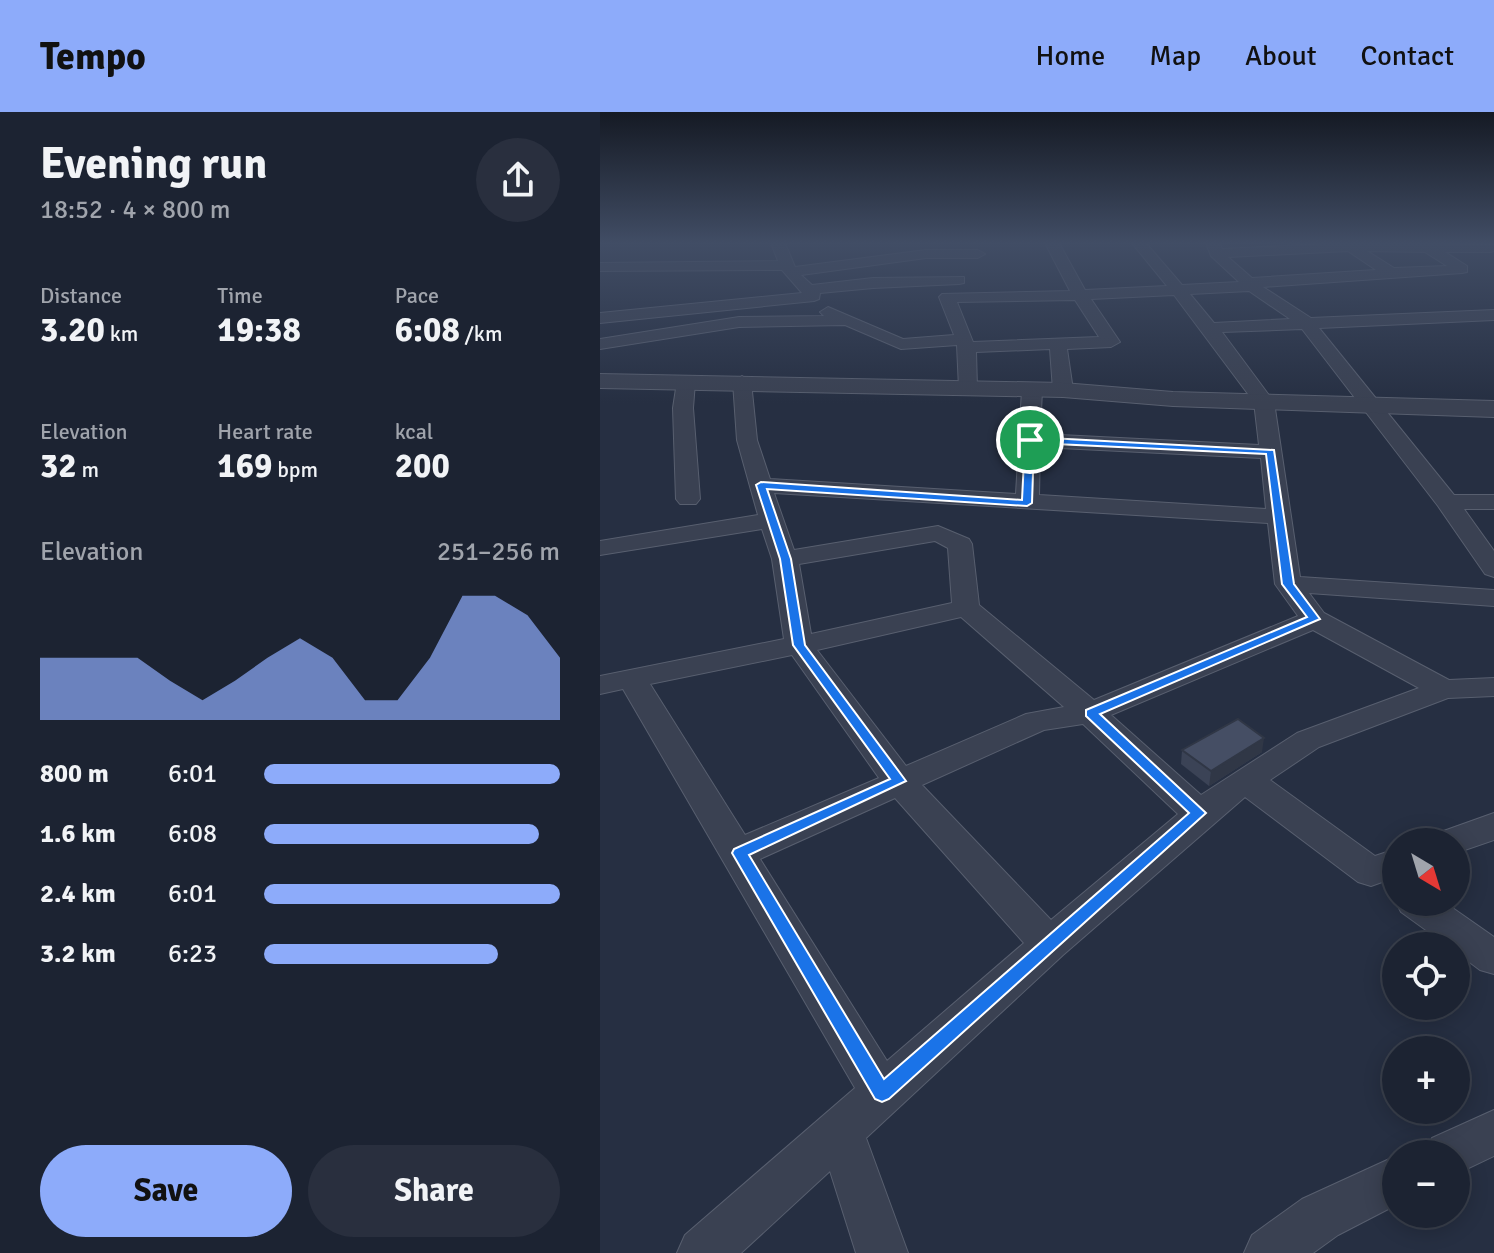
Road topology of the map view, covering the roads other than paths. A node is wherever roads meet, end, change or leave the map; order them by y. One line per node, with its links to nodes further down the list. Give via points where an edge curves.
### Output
1 (784, 296): 11 (street)
2 (814, 296): 12 (street)
3 (997, 296): 7 (street)
4 (1081, 296): 8 (street)
5 (1182, 296): 13 (street)
6 (1266, 296): 14 (street)
7 (947, 297): 16 (street, via 962,316)
8 (1091, 312): 9 (street); 18 (street, via 1111,342)
9 (1060, 313)
10 (1494, 315): 14 (street)
11 (600, 318)
12 (843, 321): 16 (street, via 901,344); 17 (street, via 739,322)
13 (1210, 328): 14 (street); 25 (street)
14 (1310, 329): 15 (street); 26 (street)
15 (1494, 332)
16 (965, 343): 18 (street); 22 (street)
17 (600, 344)
18 (1058, 344): 24 (street)
19 (600, 381): 20 (street)
20 (686, 382): 21 (street); 31 (street)
21 (742, 382): 22 (street); 30 (street, via 747,440)
22 (968, 388): 23 (street)
23 (1032, 390): 24 (street); 28 (street)
24 (1063, 390): 25 (street)
25 (1264, 402): 26 (street); 29 (street)
26 (1374, 405): 27 (street); 32 (street)
27 (1494, 409)
28 (1030, 440): 29 (street); 34 (street)
29 (1270, 452): 35 (street)
30 (761, 485): 34 (street); 36 (street)
31 (688, 499)
32 (1447, 502): 33 (street); 39 (street)
33 (1494, 502)
34 (1027, 503): 35 (street)
35 (1279, 517): 40 (street)
36 (771, 520): 37 (street); 38 (street)
37 (600, 548)
38 (785, 559): 42 (street, via 938,533 960,544); 44 (street)
39 (1494, 569)
40 (1288, 584): 41 (street); 43 (street)
41 (1494, 598)
42 (966, 608): 44 (street); 48 (street)
43 (1314, 619): 47 (street); 48 (street)
44 (799, 645): 45 (street); 50 (street)
45 (616, 682): 54 (street)
46 (1494, 687): 47 (street)
47 (1444, 689): 49 (street, via 1308,740)
48 (1090, 713): 50 (street, via 1037,721); 51 (street)
49 (1246, 780): 51 (street); 55 (street)
50 (899, 781): 54 (street); 57 (street)
51 (1199, 813): 57 (street)
52 (1494, 826): 53 (street)
53 (1470, 835)
54 (739, 853): 59 (street)
55 (1382, 871)
56 (1435, 916): 58 (street)
57 (1049, 944): 59 (street)
58 (1494, 958)
59 (882, 1093): 60 (street)
60 (840, 1131): 64 (street); 65 (street)
61 (1494, 1132): 62 (street)
62 (1470, 1144)
63 (1382, 1187): 66 (street, via 1320,1217)
64 (703, 1253)
65 (882, 1253)
66 (1270, 1253)

